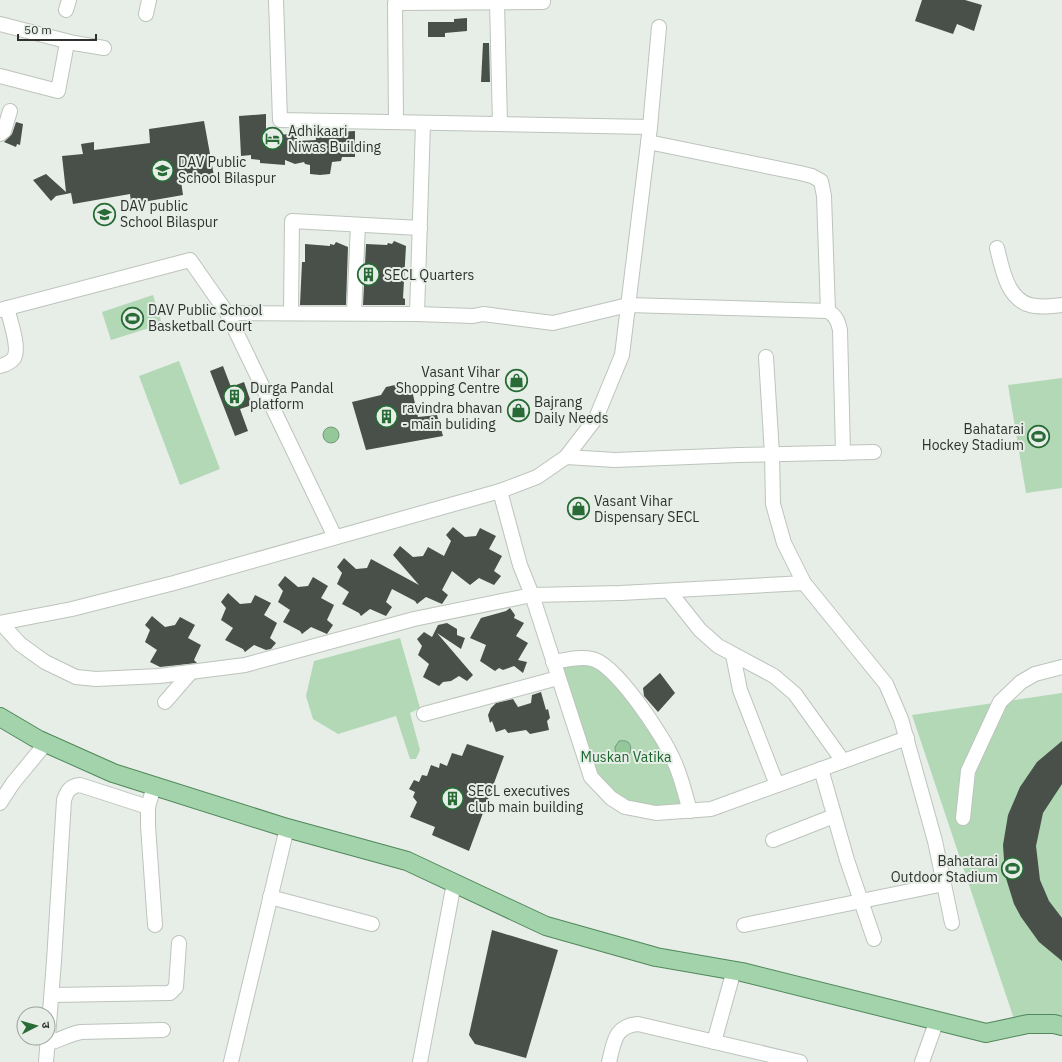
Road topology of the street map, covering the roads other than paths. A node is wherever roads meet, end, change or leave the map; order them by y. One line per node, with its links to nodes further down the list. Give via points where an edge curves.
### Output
1 (276, 0): 10 (street, via 280,120)
2 (543, 0): 3 (street)
3 (497, 3): 10 (street, via 395,3); 12 (street)
4 (0, 24): 6 (street)
5 (659, 27): 13 (street)
6 (74, 43): 7 (street); 8 (street, via 67,43 58,91)
7 (104, 48)
8 (0, 76)
9 (10, 111): 14 (street, via 4,131)
10 (396, 122): 11 (street)
11 (422, 123): 12 (street); 17 (street)
12 (500, 124): 13 (street)
13 (650, 127): 15 (street)
14 (0, 134)
15 (648, 142): 19 (street); 22 (street, via 800,173 821,181 824,196)
16 (358, 225): 17 (street); 24 (street, via 292,221); 25 (street)
17 (420, 228): 26 (street)
18 (997, 248): 20 (street, via 1007,284 1016,297 1030,305)
19 (628, 305): 22 (street); 26 (street, via 553,323 483,314); 32 (street, via 622,355 596,418)
20 (1062, 305)
21 (4, 309): 23 (street, via 190,260); 28 (street, via 16,354 13,360)
22 (828, 311): 30 (street, via 839,322 840,330)
23 (227, 313): 24 (street); 34 (street)
24 (291, 313): 25 (street)
25 (354, 314): 26 (street)
26 (417, 314)
27 (766, 357): 31 (street)
28 (0, 366)
29 (874, 452): 30 (street)
30 (843, 453): 31 (street)
31 (772, 454): 32 (street, via 615,460); 35 (street, via 773,504 784,543)
32 (566, 457): 33 (street, via 537,477)
33 (500, 491): 34 (street); 37 (street, via 520,565)
34 (335, 537): 38 (street, via 174,583 72,609)
35 (804, 583): 36 (street); 48 (street, via 886,684)
36 (669, 591): 37 (street); 40 (street, via 700,630)
37 (532, 595): 41 (street); 43 (street, via 414,619 246,665)
38 (0, 623): 39 (street); 43 (street, via 20,644 45,662 76,677 160,676)
39 (5, 644)
40 (733, 655): 50 (street, via 774,676 787,686); 52 (street, via 740,690)
41 (553, 662): 44 (street); 56 (street, via 578,658 593,659 606,666 651,719 673,759)
42 (1062, 666): 58 (street, via 1035,674 1000,702 968,771)
43 (191, 672): 45 (street)
44 (558, 678): 46 (street); 56 (street, via 591,777 599,787 624,807 656,813)
45 (166, 702)
46 (424, 714)
47 (0, 718): 49 (main road)
48 (907, 738): 50 (street); 62 (street, via 935,840)
49 (46, 743): 53 (main road, via 113,773); 54 (street)
50 (843, 761): 51 (street)
51 (821, 769): 52 (street); 57 (street)
52 (777, 785): 56 (street, via 711,809)
53 (154, 786): 55 (street); 59 (main road)
54 (0, 803)
55 (148, 807): 67 (street); 72 (street, via 80,785 70,787 67,792 64,800)
56 (690, 811)
57 (834, 816): 60 (street); 64 (street)
58 (963, 818)
59 (287, 828): 61 (main road, via 407,861); 63 (street)
60 (774, 840)
61 (454, 883): 71 (main road, via 546,926 656,957); 82 (street)
62 (944, 884): 64 (street); 66 (street)
63 (270, 897): 65 (street); 81 (street)
64 (860, 900): 68 (street); 69 (street)
65 (372, 924)
66 (952, 924)
67 (155, 925)
68 (744, 926)
69 (874, 939)
70 (178, 943): 72 (street, via 176,987 170,993)
71 (734, 970): 74 (main road); 78 (street)
72 (52, 995): 73 (street)
73 (51, 1006)
74 (937, 1020): 75 (main road, via 986,1032 1028,1024); 85 (street)
75 (1062, 1026)
76 (163, 1030): 77 (street, via 81,1032)
77 (56, 1041)
78 (714, 1042): 83 (street, via 647,1025 629,1024 618,1032); 84 (street)
79 (48, 1046): 80 (street)
80 (46, 1062)
81 (231, 1062)
82 (420, 1062)
83 (609, 1062)
84 (800, 1062)
85 (922, 1062)

